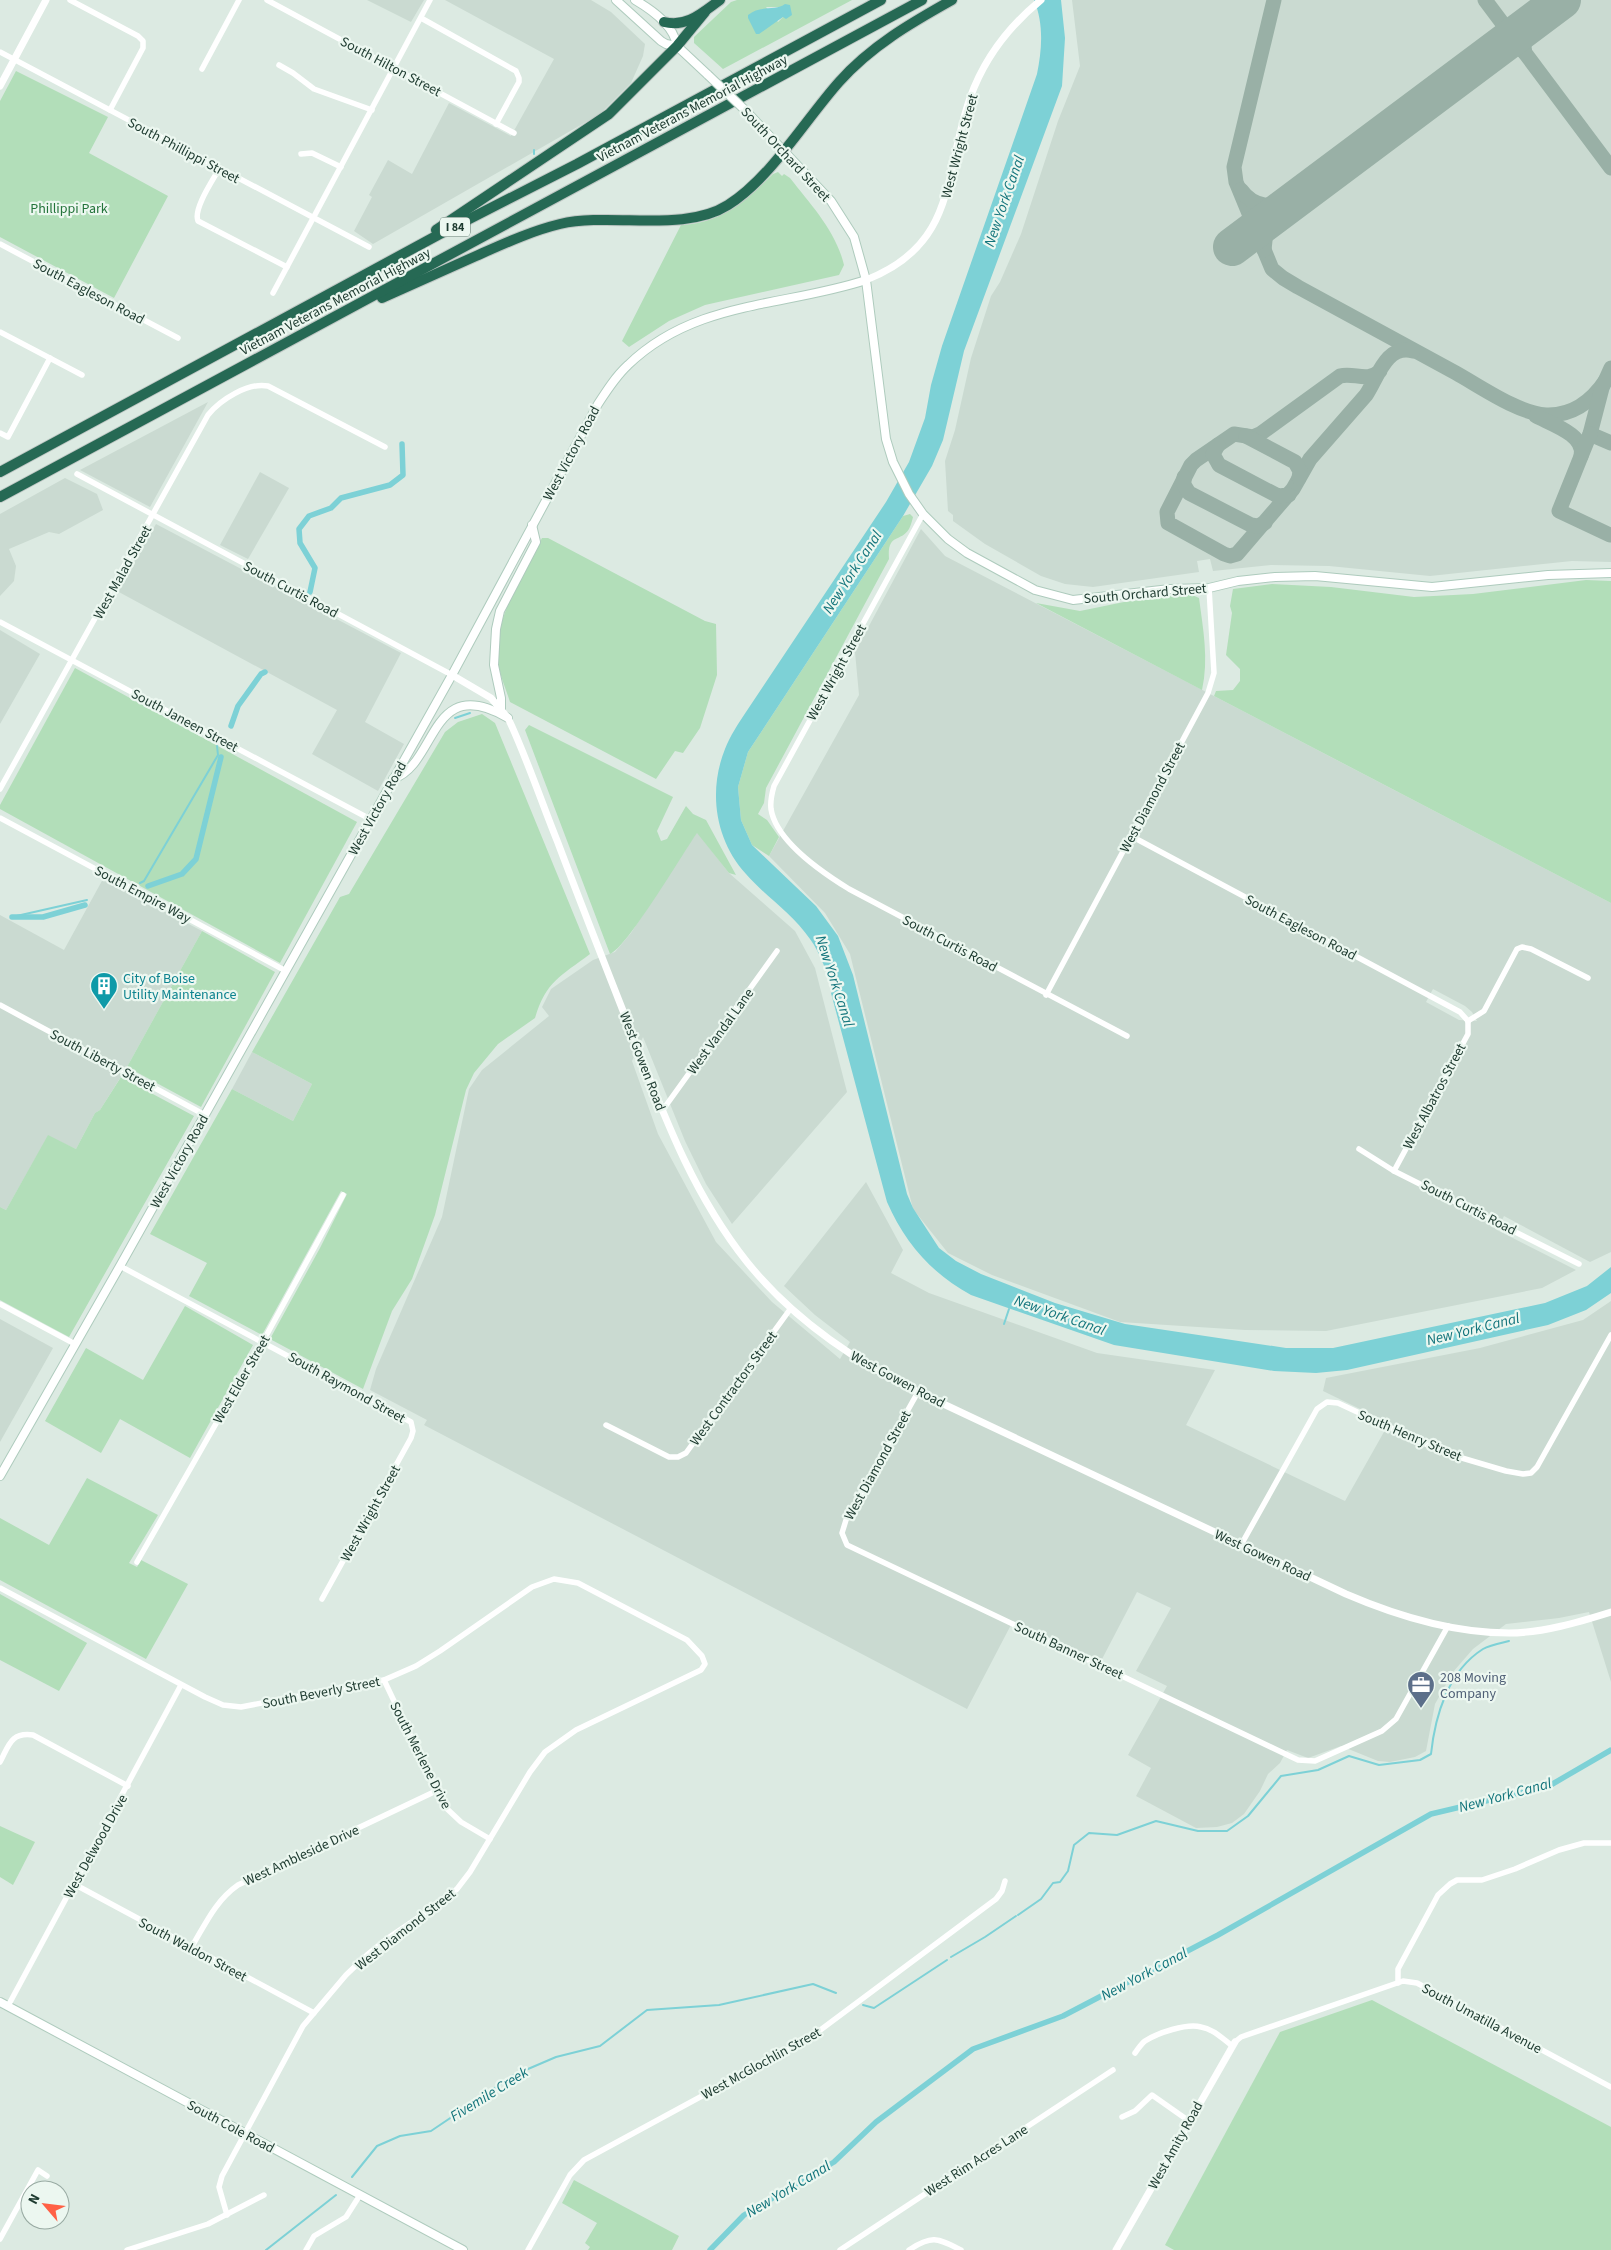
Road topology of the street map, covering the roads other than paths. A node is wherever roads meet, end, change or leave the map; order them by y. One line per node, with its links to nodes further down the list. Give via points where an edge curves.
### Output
1 (46, 0): 18 (street)
2 (70, 0): 23 (street, via 143,41 143,48)
3 (239, 0): 21 (street)
4 (267, 0): 20 (street, South Hilton Street)
5 (430, 0): 14 (street)
6 (616, 0): 16 (main road, South Orchard Street, via 661,41)
7 (635, 0): 15 (main road, South Orchard Street)
8 (720, 0): 13 (highway)
9 (881, 0): 34 (highway, Vietnam Veterans Memorial Highway / I 84)
10 (922, 0): 38 (highway, Vietnam Veterans Memorial Highway / I 84)
11 (952, 0): 27 (highway, via 891,36 859,61)
12 (1041, 0): 36 (street, West Wright Street, via 1004,38 979,76 963,118 944,202 931,231 921,245 889,271)
13 (705, 12): 15 (highway, via 679,24); 16 (highway)
14 (421, 18): 20 (street); 25 (street, via 516,71 518,82)
15 (664, 22): 16 (main road, South Orchard Street, via 676,36)
16 (676, 46): 27 (main road, South Orchard Street, bridge); 34 (highway, via 609,114)
17 (0, 52): 18 (street, South Phillippi Street)
18 (14, 60): 22 (street); 23 (street, South Phillippi Street)
19 (279, 66): 24 (street, via 314,89)
20 (394, 67): 24 (street); 25 (street, South Hilton Street)
21 (202, 69)
22 (0, 86)
23 (110, 110): 30 (street, South Phillippi Street)
24 (372, 110): 29 (street)
25 (496, 124): 26 (street, South Hilton Street)
26 (514, 133)
27 (784, 150): 36 (main road, South Orchard Street, via 831,201 850,230); 38 (highway, via 739,197 716,211 682,219 584,220 542,229)
28 (301, 154): 29 (street, via 312,153)
29 (340, 167): 31 (street)
30 (219, 168): 31 (street, South Phillippi Street); 35 (street, via 196,212 198,221)
31 (313, 219): 33 (street, South Phillippi Street); 35 (street)
32 (0, 244): 40 (street, South Eagleson Road)
33 (369, 247)
34 (383, 265): 45 (highway, Vietnam Veterans Memorial Highway / I 84)
35 (287, 267): 37 (street)
36 (866, 280): 48 (main road, South Orchard Street, via 889,450 900,479); 50 (main road, West Victory Road, via 839,289 705,317 658,341 629,364 598,404)
37 (273, 293)
38 (315, 328): 47 (highway, Vietnam Veterans Memorial Highway / I 84)
39 (0, 332): 41 (street)
40 (178, 338)
41 (50, 358): 42 (street); 43 (street, via 8,437)
42 (82, 375)
43 (0, 434)
44 (385, 447): 49 (street, West Malad Street, via 268,386 254,384 213,408)
45 (0, 472)
46 (77, 474): 49 (street, South Curtis Road)
47 (0, 498)
48 (923, 514): 52 (main road, South Orchard Street, via 967,553 1034,590 1073,600 1170,588); 62 (street, West Wright Street, via 774,786 771,810)
49 (153, 516): 54 (street, West Malad Street); 55 (street, South Curtis Road)
50 (532, 525): 55 (main road, West Victory Road); 56 (main road, via 536,542 500,611 496,629 494,666)
51 (1611, 573): 52 (main road, South Orchard Street, via 1548,575 1432,587 1315,576 1275,577)
52 (1209, 588): 63 (street, West Diamond Street, via 1214,673 1208,693)
53 (0, 622): 54 (street, South Janeen Street)
54 (72, 660): 59 (street, West Malad Street); 61 (street, South Janeen Street)
55 (452, 675): 56 (street, South Curtis Road, via 484,692); 58 (main road, West Victory Road)
56 (501, 709): 57 (street, West Gowen Road)
57 (508, 718): 58 (main road, via 478,707 455,710 436,726 414,765); 71 (street, West Gowen Road)
58 (393, 779): 61 (main road, West Victory Road)
59 (0, 789)
60 (0, 818): 65 (street, South Empire Way)
61 (370, 819): 65 (main road, West Victory Road)
62 (783, 834): 67 (street, South Curtis Road, via 805,857 849,889)
63 (1131, 836): 67 (street, West Diamond Street); 69 (street, South Eagleson Road, via 1460,1012)
64 (777, 951): 71 (street, West Vandal Lane)
65 (286, 971): 72 (main road, West Victory Road)
66 (1588, 978): 69 (street, via 1522,947 1517,949 1484,1011)
67 (1046, 995): 70 (street, South Curtis Road)
68 (0, 1005): 72 (street, South Liberty Street)
69 (1468, 1020): 74 (street, West Albatros Street, via 1468,1034)
70 (1127, 1036)
71 (662, 1111): 79 (street, West Gowen Road, via 704,1200 728,1237)
72 (205, 1115): 77 (main road, West Victory Road)
73 (1359, 1149): 74 (street, South Curtis Road)
74 (1394, 1170): 76 (street, South Curtis Road)
75 (343, 1195): 81 (street, West Elder Street)
76 (1579, 1264)
77 (120, 1266): 81 (street, South Raymond Street); 82 (main road, West Victory Road)
78 (0, 1304): 82 (street)
79 (791, 1308): 83 (street, West Gowen Road, via 850,1354); 84 (street, West Contractors Street, via 686,1453 669,1457)
80 (1611, 1335): 88 (street, South Henry Street, via 1537,1467 1530,1473 1506,1472 1445,1453 1338,1403 1327,1402 1317,1409)
81 (262, 1341): 85 (street, South Raymond Street, via 408,1420); 89 (street, West Elder Street)
82 (75, 1344): 86 (main road, West Victory Road)
83 (918, 1392): 87 (street, West Diamond Street, via 846,1520); 88 (street, West Gowen Road)
84 (606, 1425)
85 (413, 1426): 91 (street, West Wright Street, via 411,1438)
86 (0, 1476)
87 (843, 1539): 93 (street, South Banner Street, via 852,1548 1298,1760 1315,1761 1390,1725)
88 (1241, 1545): 93 (street, West Gowen Road, via 1368,1604)
89 (137, 1562)
90 (0, 1588): 96 (street, South Beverly Street)
91 (322, 1599)
92 (1611, 1612): 93 (street, West Gowen Road, via 1553,1627 1512,1632)
93 (1448, 1626)
94 (705, 1664): 95 (street, South Beverly Street, via 687,1640 578,1583 554,1579 532,1587 416,1666); 100 (street, West Diamond Street, via 701,1670 576,1730 545,1752)
95 (384, 1680): 96 (street, South Beverly Street, via 241,1707 224,1705); 99 (street, South Merlene Drive)
96 (181, 1685): 98 (street, West Delwood Drive)
97 (0, 1762): 98 (street, via 11,1742 23,1734 33,1736)
98 (128, 1786): 103 (street, West Delwood Drive)
99 (436, 1791): 100 (street, South Merlene Drive, via 452,1815); 104 (street, West Ambleside Drive, via 238,1885 215,1906)
100 (490, 1839): 108 (street, West Diamond Street, via 456,1889 367,1956)
101 (1611, 1843): 105 (street, via 1584,1843 1482,1880 1457,1880 1450,1884 1438,1896 1398,1968)
102 (1004, 1881): 124 (street, West McGlochlin Street, via 996,1899 811,2037 584,2160 570,2175)
103 (74, 1884): 104 (street, South Waldon Street); 107 (street, West Delwood Drive)
104 (191, 1948): 108 (street, South Waldon Street)
105 (1398, 1983): 109 (street, South Umatilla Avenue, via 1241,2037); 112 (street, South Umatilla Avenue, via 1417,1983)
106 (0, 2002): 107 (main road, South Cole Road)
107 (8, 2006): 115 (main road, South Cole Road)
108 (314, 2012): 115 (street, West Diamond Street, via 303,2026)
109 (1233, 2043): 110 (street, via 1201,2026 1190,2026 1144,2041); 114 (street, West Amity Road)
110 (1134, 2053)
111 (1113, 2070): 125 (street, West Rim Acres Lane)
112 (1611, 2087)
113 (1122, 2117): 114 (street, via 1135,2111 1152,2096)
114 (1189, 2121): 128 (street, West Amity Road)
115 (246, 2134): 118 (main road, South Cole Road); 119 (street, West Diamond Street, via 219,2187)
116 (47, 2176): 120 (street, via 38,2170)
117 (264, 2195): 119 (street)
118 (360, 2195): 122 (street, via 346,2217 314,2236); 123 (main road, South Cole Road)
119 (227, 2215): 121 (street)
120 (0, 2239)
121 (127, 2250)
122 (306, 2250)
123 (463, 2250)
124 (528, 2250)
125 (840, 2250)
126 (909, 2250): 127 (street, via 932,2238)
127 (960, 2250)
128 (1116, 2250)

